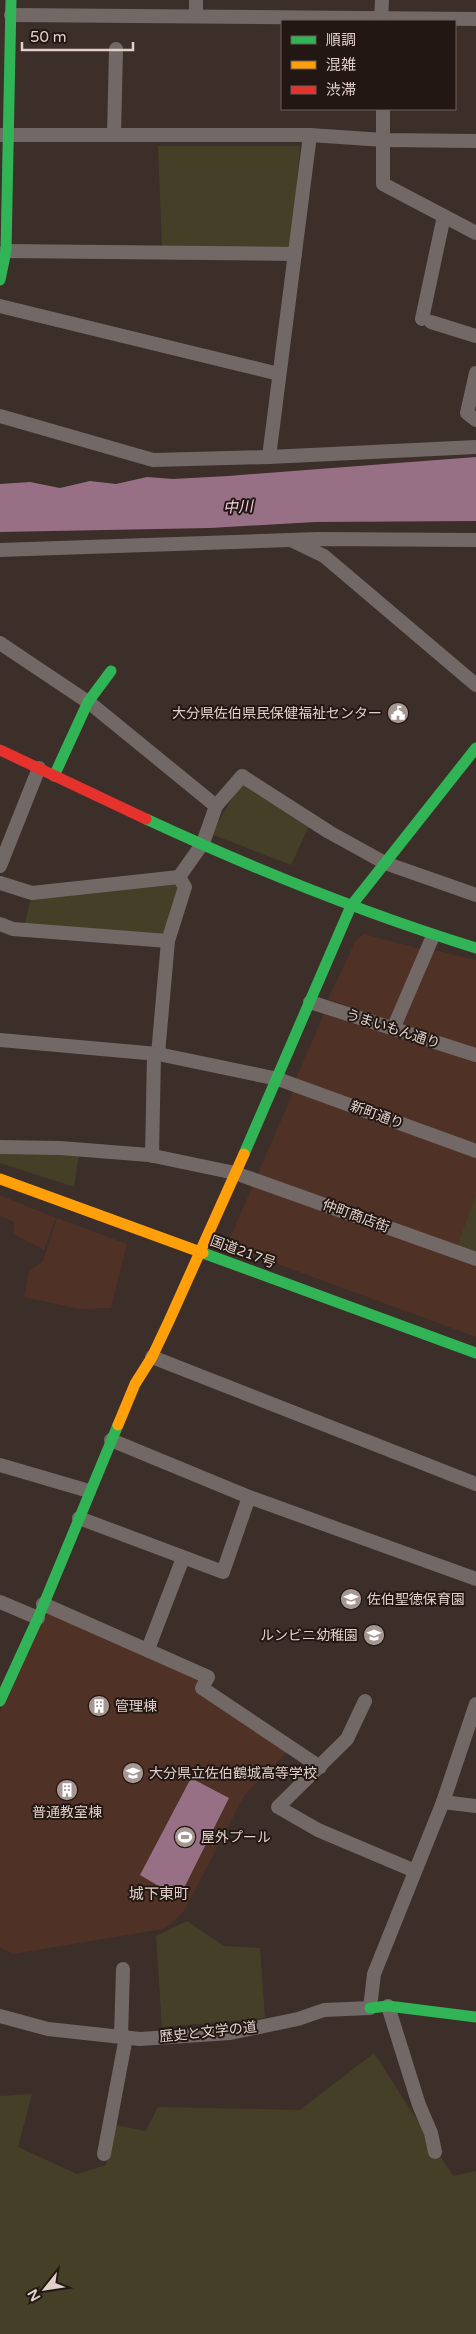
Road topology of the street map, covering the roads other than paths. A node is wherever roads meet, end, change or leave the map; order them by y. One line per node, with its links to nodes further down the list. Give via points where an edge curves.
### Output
1 (11, 0): 4 (main road)
2 (196, 0): 5 (street)
3 (382, 0): 6 (street)
4 (11, 15): 5 (street); 10 (main road)
5 (196, 16): 6 (street)
6 (381, 19): 7 (street)
7 (476, 19)
8 (116, 48): 11 (street)
9 (383, 110): 13 (street)
10 (5, 135): 11 (street); 17 (main road)
11 (114, 135): 12 (street)
12 (310, 135): 13 (street); 18 (street)
13 (384, 140): 14 (street); 15 (street, via 383,184)
14 (476, 140)
15 (444, 216): 16 (street); 21 (street, via 426,320)
16 (476, 234)
17 (6, 251): 18 (street); 19 (main road)
18 (295, 254): 23 (street)
19 (0, 280)
20 (0, 306): 23 (street)
21 (476, 336)
22 (476, 373): 25 (street, via 467,413)
23 (279, 374): 27 (street)
24 (0, 416): 27 (street, via 153,460)
25 (476, 420)
26 (476, 447): 27 (street)
27 (268, 457)
28 (292, 540): 29 (street); 30 (street); 33 (street, via 324,556)
29 (476, 540)
30 (0, 550)
31 (0, 643): 34 (street)
32 (111, 671): 34 (main road)
33 (476, 685)
34 (88, 702): 38 (main road); 39 (street)
35 (476, 748): 41 (main road)
36 (0, 750): 37 (main road)
37 (39, 768): 38 (main road); 42 (street)
38 (54, 776): 40 (main road)
39 (216, 806): 40 (street); 41 (street, via 242,776 329,832)
40 (203, 843): 43 (street); 46 (main road, via 305,889)
41 (385, 863): 45 (street); 46 (main road)
42 (0, 866)
43 (179, 877): 44 (street, via 32,892); 49 (street, via 185,887)
44 (0, 882)
45 (476, 895)
46 (352, 906): 48 (main road); 51 (main road)
47 (0, 924): 49 (street, via 13,929)
48 (433, 936): 50 (main road); 52 (street)
49 (168, 941): 54 (street)
50 (476, 948)
51 (310, 1002): 52 (street, うまいもん通り); 56 (main road)
52 (393, 1029): 55 (street, うまいもん通り)
53 (0, 1040): 54 (street, 新町通り)
54 (156, 1054): 56 (street, 新町通り); 59 (street)
55 (476, 1055)
56 (278, 1079): 58 (street, 新町通り); 60 (main road)
57 (0, 1147): 59 (street, 仲町商店街, via 60,1148)
58 (476, 1151)
59 (152, 1156): 60 (street, 仲町商店街)
60 (235, 1173): 62 (main road); 63 (street, 仲町商店街)
61 (0, 1178): 62 (main road, 国道217号)
62 (200, 1252): 64 (main road, 国道217号); 65 (main road)
63 (476, 1259)
64 (476, 1353)
65 (152, 1357): 66 (main road, via 135,1384); 68 (street)
66 (111, 1440): 69 (main road); 70 (street)
67 (0, 1465): 69 (street)
68 (476, 1484)
69 (88, 1491): 71 (main road)
70 (249, 1496): 72 (street, via 223,1572); 73 (street)
71 (80, 1518): 72 (street); 75 (main road)
72 (183, 1558): 76 (street)
73 (476, 1579)
74 (0, 1602): 75 (street)
75 (41, 1611): 76 (street); 77 (main road)
76 (148, 1649): 80 (street, via 208,1677 202,1688)
77 (0, 1701)
78 (365, 1701): 80 (street, via 347,1739)
79 (476, 1704): 81 (street)
80 (320, 1767): 83 (street, via 278,1807 318,1830)
81 (443, 1802): 82 (street); 83 (street)
82 (476, 1806)
83 (415, 1871): 86 (street, via 374,1974)
84 (123, 1969): 89 (street)
85 (388, 2006): 86 (main road, 歴史と文学の道); 88 (main road, 歴史と文学の道); 90 (street, via 419,2106 432,2133)
86 (370, 2008): 89 (street, 歴史と文学の道, via 324,2010 298,2019 230,2033 140,2039)
87 (0, 2016): 89 (street, 歴史と文学の道, via 48,2029)
88 (476, 2017)
89 (123, 2037): 91 (street)
90 (435, 2152)
91 (104, 2154)

